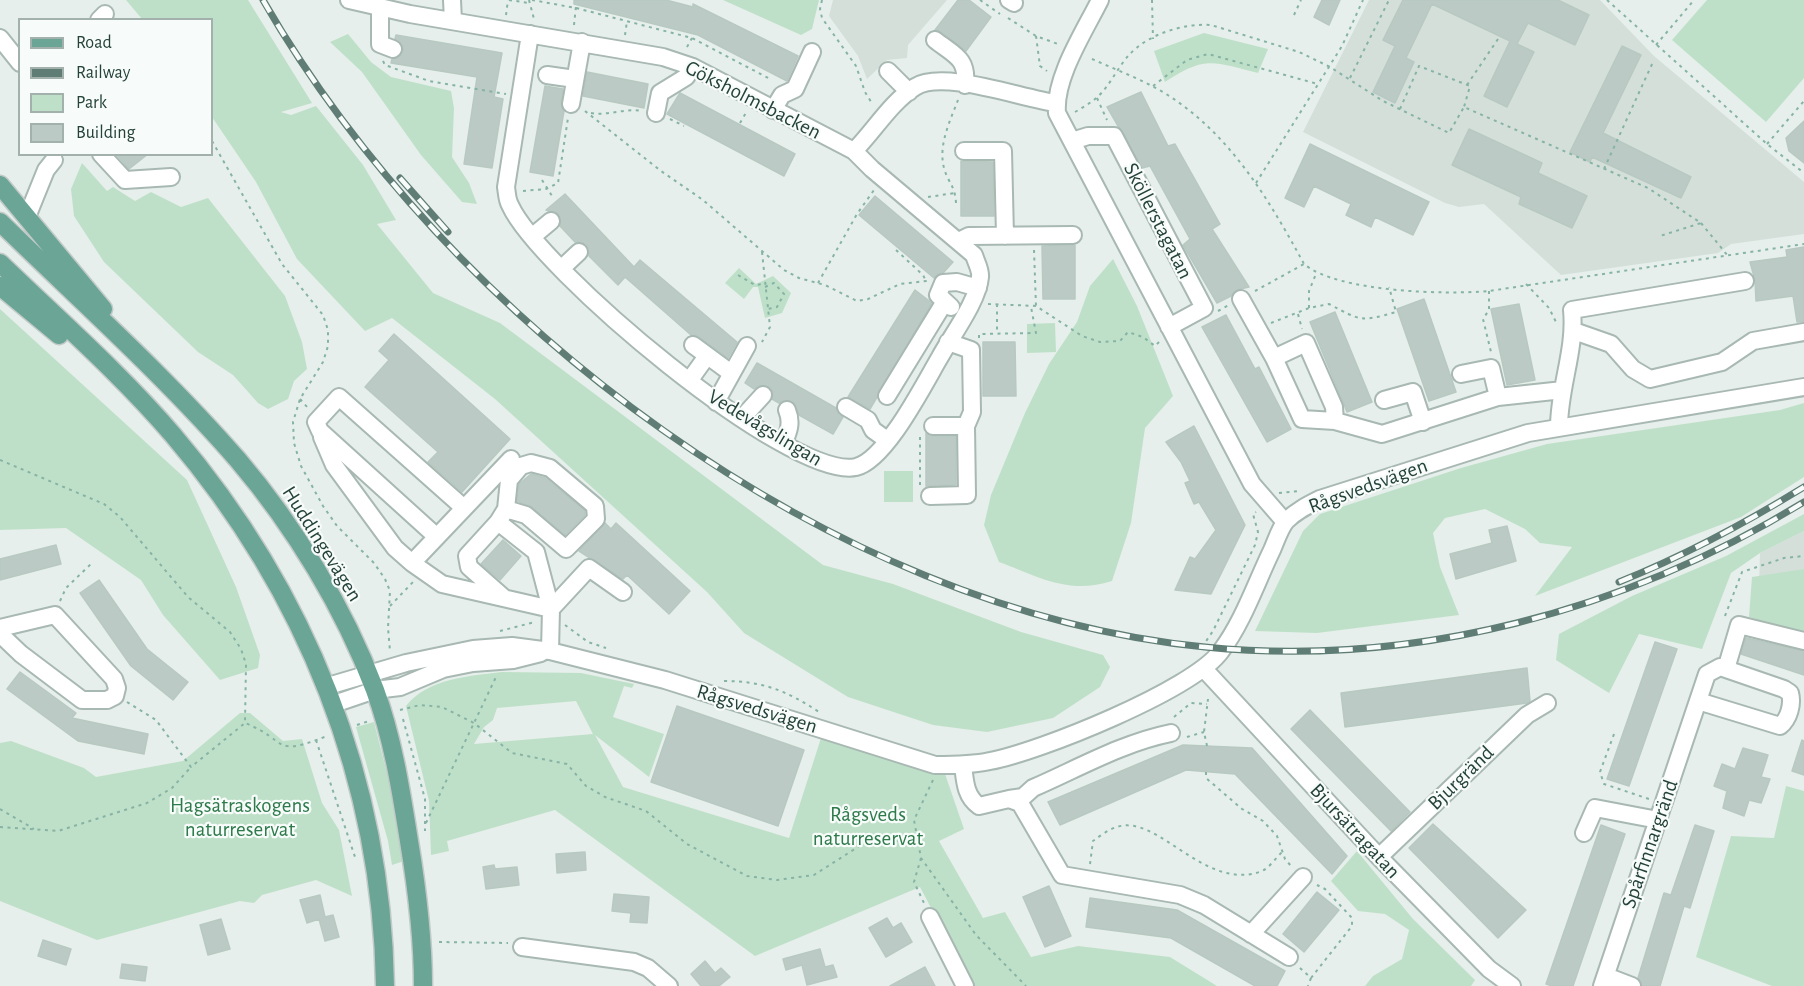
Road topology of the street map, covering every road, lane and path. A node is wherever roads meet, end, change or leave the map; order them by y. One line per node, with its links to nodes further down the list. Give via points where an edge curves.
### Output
1 (349, 0): 16 (street, Göksholmsbacken)
2 (452, 0): 19 (street)
3 (509, 0): 13 (path); 18 (path)
4 (822, 0): 66 (path, via 822,18 856,66 865,92)
5 (980, 0): 24 (path)
6 (1100, 0): 57 (street, via 1062,79)
7 (1152, 0): 27 (path)
8 (1301, 0): 17 (path)
9 (1363, 0): 39 (path)
10 (1389, 0): 47 (path)
11 (1607, 0): 31 (path)
12 (1694, 0): 31 (path)
13 (531, 1): 14 (path); 21 (path)
14 (544, 1): 15 (path)
15 (576, 7): 20 (path); 22 (path)
16 (380, 9): 19 (street, Göksholmsbacken); 33 (street, via 378,33)
17 (1294, 15)
18 (506, 18)
19 (453, 21): 21 (street, Göksholmsbacken)
20 (627, 21): 23 (path); 26 (path)
21 (532, 28): 22 (street, Göksholmsbacken); 54 (street, Vedevågslingan)
22 (578, 35): 38 (street, Göksholmsbacken); 46 (street)
23 (625, 35)
24 (1036, 36): 30 (path); 43 (path, via 1040,66)
25 (0, 38): 36 (street)
26 (692, 38): 32 (path); 42 (path)
27 (1153, 39): 39 (path, via 1177,28 1211,25 1299,52); 40 (path, via 1131,53)
28 (1498, 39): 51 (path)
29 (935, 40): 50 (street, via 963,62)
30 (1060, 45)
31 (1656, 45): 72 (path)
32 (686, 50)
33 (386, 52): 54 (path, via 385,65 429,81)
34 (812, 52): 62 (street, via 795,89 782,95)
35 (1092, 59): 40 (path)
36 (18, 60)
37 (1653, 63): 77 (path)
38 (693, 67): 62 (street, Göksholmsbacken); 64 (street, via 686,77 660,93)
39 (1330, 67): 47 (path); 49 (path)
40 (1117, 70): 52 (path); 55 (path)
41 (888, 71): 53 (street)
42 (758, 73): 45 (path); 48 (path)
43 (1050, 74)
44 (547, 75): 46 (street)
45 (755, 78)
46 (575, 79): 58 (street)
47 (1349, 79): 61 (path)
48 (772, 80)
49 (1318, 84): 52 (path, via 1208,54 1187,60); 81 (path)
50 (965, 85): 53 (street, via 933,81); 57 (street)
51 (1467, 85): 59 (path, via 1470,87); 61 (path, via 1419,66)
52 (1153, 86): 81 (path, via 1207,125)
53 (909, 92): 66 (street)
54 (520, 97): 95 (street, Vedevågslingan, via 506,187 510,205)
55 (1097, 98): 65 (path); 69 (path)
56 (1804, 101): 72 (path)
57 (1056, 103): 70 (street, Sköllerstagatan, via 1061,123)
58 (571, 104): 63 (path); 84 (path, via 558,183)
59 (1464, 107): 61 (path, via 1449,133); 77 (path)
60 (748, 108): 67 (path)
61 (1400, 109)
62 (773, 110): 73 (street, Göksholmsbacken)
63 (588, 112): 64 (path); 102 (path, via 703,200)
64 (656, 113): 68 (path)
65 (1073, 114)
66 (884, 119): 73 (street)
67 (740, 123)
68 (684, 126)
69 (1114, 136): 70 (street, via 1088,136); 129 (street, Sköllerstagatan, via 1204,309)
70 (1072, 141): 129 (street, Sköllerstagatan)
71 (213, 143): 173 (path, via 282,264 323,315 328,346 323,362 300,399 293,422 294,443 301,466 323,506 385,579)
72 (1767, 144): 78 (path)
73 (854, 151): 98 (street)
74 (964, 151): 96 (street, via 1003,152)
75 (103, 156): 79 (street, via 125,180)
76 (54, 160): 89 (street)
77 (1604, 169): 92 (path, via 1648,188)
78 (1804, 173)
79 (171, 177)
80 (542, 180): 84 (path)
81 (1256, 183): 106 (path, via 1304,264)
82 (0, 185): 89 (main road)
83 (877, 187): 110 (path)
84 (546, 189): 85 (path); 88 (path)
85 (518, 192)
86 (955, 193): 87 (path)
87 (931, 196)
88 (554, 200)
89 (27, 217): 130 (main road, via 92,294)
90 (552, 221): 95 (street)
91 (0, 222): 130 (main road, Huddingevägen)
92 (1701, 224): 97 (path); 103 (path)
93 (1034, 235): 94 (street); 96 (street); 121 (path)
94 (1073, 235)
95 (533, 236): 105 (street, Vedevågslingan)
96 (1005, 236): 98 (street, via 969,236)
97 (1660, 236)
98 (959, 242): 115 (street, via 974,255 981,274)
99 (1804, 244): 103 (path)
100 (896, 250): 109 (path)
101 (579, 252): 105 (street)
102 (762, 252): 110 (path, via 784,270); 113 (path)
103 (1728, 256): 111 (path)
104 (0, 263): 143 (main road)
105 (562, 268): 140 (street, Vedevågslingan, via 599,307)
106 (1316, 274): 114 (path, via 1354,284); 122 (path, via 1309,291)
107 (738, 275): 113 (path)
108 (1745, 281): 126 (street, via 1572,310)
109 (934, 282): 110 (path, via 900,284 857,301); 115 (street, via 957,282); 118 (street)
110 (818, 283)
111 (1526, 284): 116 (path); 126 (path)
112 (0, 286): 143 (main road)
113 (765, 286): 123 (path); 123 (path, via 774,283 784,294 777,308)
114 (1389, 287): 116 (path, via 1463,293); 122 (path, via 1396,312 1368,320 1329,304)
115 (978, 288): 124 (street, Vedevågslingan)
116 (1489, 291): 137 (path, via 1489,310 1484,319)
117 (1241, 299): 125 (street)
118 (944, 303): 124 (street); 145 (street)
119 (997, 304): 120 (path); 124 (path); 128 (path)
120 (1030, 306): 121 (path); 128 (path, via 1036,333)
121 (1036, 306): 129 (path, via 1082,336 1100,342 1120,341 1128,332 1155,346)
122 (1309, 308): 125 (path, via 1281,321)
123 (768, 309): 132 (path, via 770,327)
124 (967, 310): 131 (street, Vedevågslingan)
125 (1257, 326): 136 (street)
126 (1567, 330): 127 (street, via 1611,344 1633,369 1650,379 1722,362 1754,341); 142 (street)
127 (1804, 332)
128 (998, 333): 134 (path, via 979,334)
129 (1165, 334): 166 (street, Sköllerstagatan, via 1252,484)
130 (124, 341): 189 (main road, Huddingevägen, via 263,491 315,567)
131 (948, 342): 134 (street); 158 (street, Vedevågslingan)
132 (755, 343): 138 (street)
133 (693, 345): 135 (street)
134 (971, 350): 154 (street, via 972,412)
135 (707, 356): 138 (street); 140 (street)
136 (1274, 358): 152 (street, via 1302,419); 152 (street, via 1306,344 1334,407)
137 (1491, 368): 139 (street); 146 (street)
138 (737, 372): 148 (street)
139 (1461, 374)
140 (689, 381): 148 (street, Vedevågslingan)
141 (1804, 387): 155 (street, Rågsvedsvägen)
142 (1563, 390): 146 (street); 155 (street)
143 (132, 391): 190 (main road, via 210,481 276,578)
144 (763, 395): 151 (street)
145 (887, 396)
146 (1498, 397): 153 (street)
147 (1384, 400): 153 (street, via 1413,392)
148 (716, 402): 151 (street, Vedevågslingan)
149 (787, 410): 159 (street, via 790,430)
150 (846, 413): 158 (street, via 868,420 873,430)
151 (742, 418): 159 (street, Vedevågslingan)
152 (1335, 421): 153 (street, via 1382,434)
153 (1423, 422)
154 (966, 426): 156 (street); 162 (street, via 967,495)
155 (1559, 427): 166 (street, Rågsvedsvägen, via 1495,442 1320,499)
156 (927, 428): 162 (path, via 920,489)
157 (320, 431): 163 (street, via 316,422 339,397); 167 (street); 170 (street, via 334,465 394,548)
158 (887, 440): 159 (street, Vedevågslingan, via 868,462 847,468 816,461)
159 (784, 442)
160 (511, 459): 163 (street)
161 (0, 460): 200 (path, via 104,504 120,517 188,597 230,632 246,664)
162 (930, 496)
163 (464, 508): 167 (street)
164 (1254, 514): 183 (path, via 1258,532 1255,545 1213,631)
165 (502, 515): 165 (street, via 526,515 566,549 596,519 597,512 595,506 550,468 531,463 521,466 508,480); 172 (street, via 467,556 470,567); 174 (street, via 536,552)
166 (1285, 522): 185 (street, Rågsvedsvägen, via 1233,632)
167 (437, 537): 170 (street)
168 (1804, 556): 177 (path, via 1784,558 1742,572)
169 (93, 562): 175 (path, via 66,588)
170 (418, 567): 172 (street, via 442,584); 173 (path)
171 (623, 592): 174 (street, via 589,568)
172 (505, 599): 174 (street)
173 (390, 606): 184 (path)
174 (551, 609): 182 (street)
175 (55, 615): 178 (street); 179 (street, via 114,679 115,696 107,700 82,700)
176 (563, 624): 181 (path, via 588,642)
177 (1723, 625)
178 (0, 628)
179 (0, 634)
180 (1804, 641): 186 (street, via 1739,625)
181 (609, 648)
182 (550, 651): 189 (street, Rågsvedsvägen, via 512,646 473,649); 208 (street, Rågsvedsvägen, via 665,680)
183 (1198, 651)
184 (390, 654)
185 (1204, 669): 209 (street, Rågsvedsvägen, via 1172,690 1041,746); 223 (street, Bjursätragatan)
186 (1726, 669): 192 (street, Spårfinnargränd, via 1713,669 1707,674); 192 (street, via 1790,693 1786,722 1773,726)
187 (500, 670): 201 (path)
188 (718, 681): 199 (path, via 749,681 792,693)
189 (371, 682): 190 (street, Rågsvedsvägen); 196 (street, Rågsvedsvägen); 198 (main road, Huddingevägen)
190 (328, 686): 196 (main road)
191 (1208, 699): 195 (path)
192 (1698, 701): 215 (street, Spårfinnargränd)
193 (404, 702): 198 (path)
194 (1547, 703): 223 (street, Bjurgränd, via 1527,715)
195 (1207, 704): 203 (path); 204 (path, via 1184,706 1172,721)
196 (334, 705): 202 (main road)
197 (142, 709): 210 (path, via 156,720)
198 (392, 713): 201 (path, via 420,705 442,706); 202 (path); 237 (main road, Huddingevägen, via 419,908)
199 (825, 715)
200 (245, 723): 206 (path, via 290,748); 210 (path)
201 (474, 723): 216 (path); 221 (path, via 512,753 567,764 586,786 604,797 646,811 687,844 747,876 777,880 814,875 861,845)
202 (341, 730): 206 (path); 236 (main road, via 377,882)
203 (1204, 732): 204 (path, via 1182,739); 207 (path)
204 (1171, 733): 212 (street, via 1118,748 1033,788 1023,797)
205 (1614, 734): 213 (path, via 1600,772 1604,784)
206 (316, 740): 225 (path)
207 (1207, 746)
208 (935, 765): 209 (street, Rågsvedsvägen); 221 (path, via 934,777 914,820)
209 (963, 765): 212 (street, via 967,792 979,806)
210 (191, 767): 218 (path, via 172,788 147,803 58,831)
211 (1206, 772): 220 (path, via 1206,778)
212 (1009, 799): 227 (street, via 1020,803 1062,875)
213 (1652, 800)
214 (0, 809): 218 (path)
215 (1658, 820): 219 (street, via 1595,808); 235 (street, Spårfinnargränd)
216 (425, 826)
217 (0, 827): 218 (path)
218 (35, 830)
219 (1584, 833)
220 (1277, 836)
221 (917, 839): 224 (path)
222 (1282, 852): 227 (path, via 1263,870 1235,873 1208,868 1146,829 1118,826 1093,840)
223 (1379, 857): 242 (street, Bjursätragatan, via 1490,969)
224 (921, 858): 228 (path, via 914,882); 240 (path, via 976,935)
225 (355, 859)
226 (1303, 877): 230 (street)
227 (1088, 882): 230 (street, via 1180,895)
228 (930, 917): 239 (street)
229 (1352, 918): 234 (path, via 1352,926)
230 (1251, 934): 233 (street)
231 (434, 942): 232 (path, via 507,942)
232 (522, 946): 238 (street, via 634,962)
233 (1289, 957): 234 (path)
234 (1311, 978): 241 (path)
235 (1604, 981): 243 (street)
236 (385, 986)
237 (423, 986)
238 (669, 986)
239 (966, 986)
240 (1026, 986)
241 (1308, 986)
242 (1512, 986)
243 (1632, 986)

